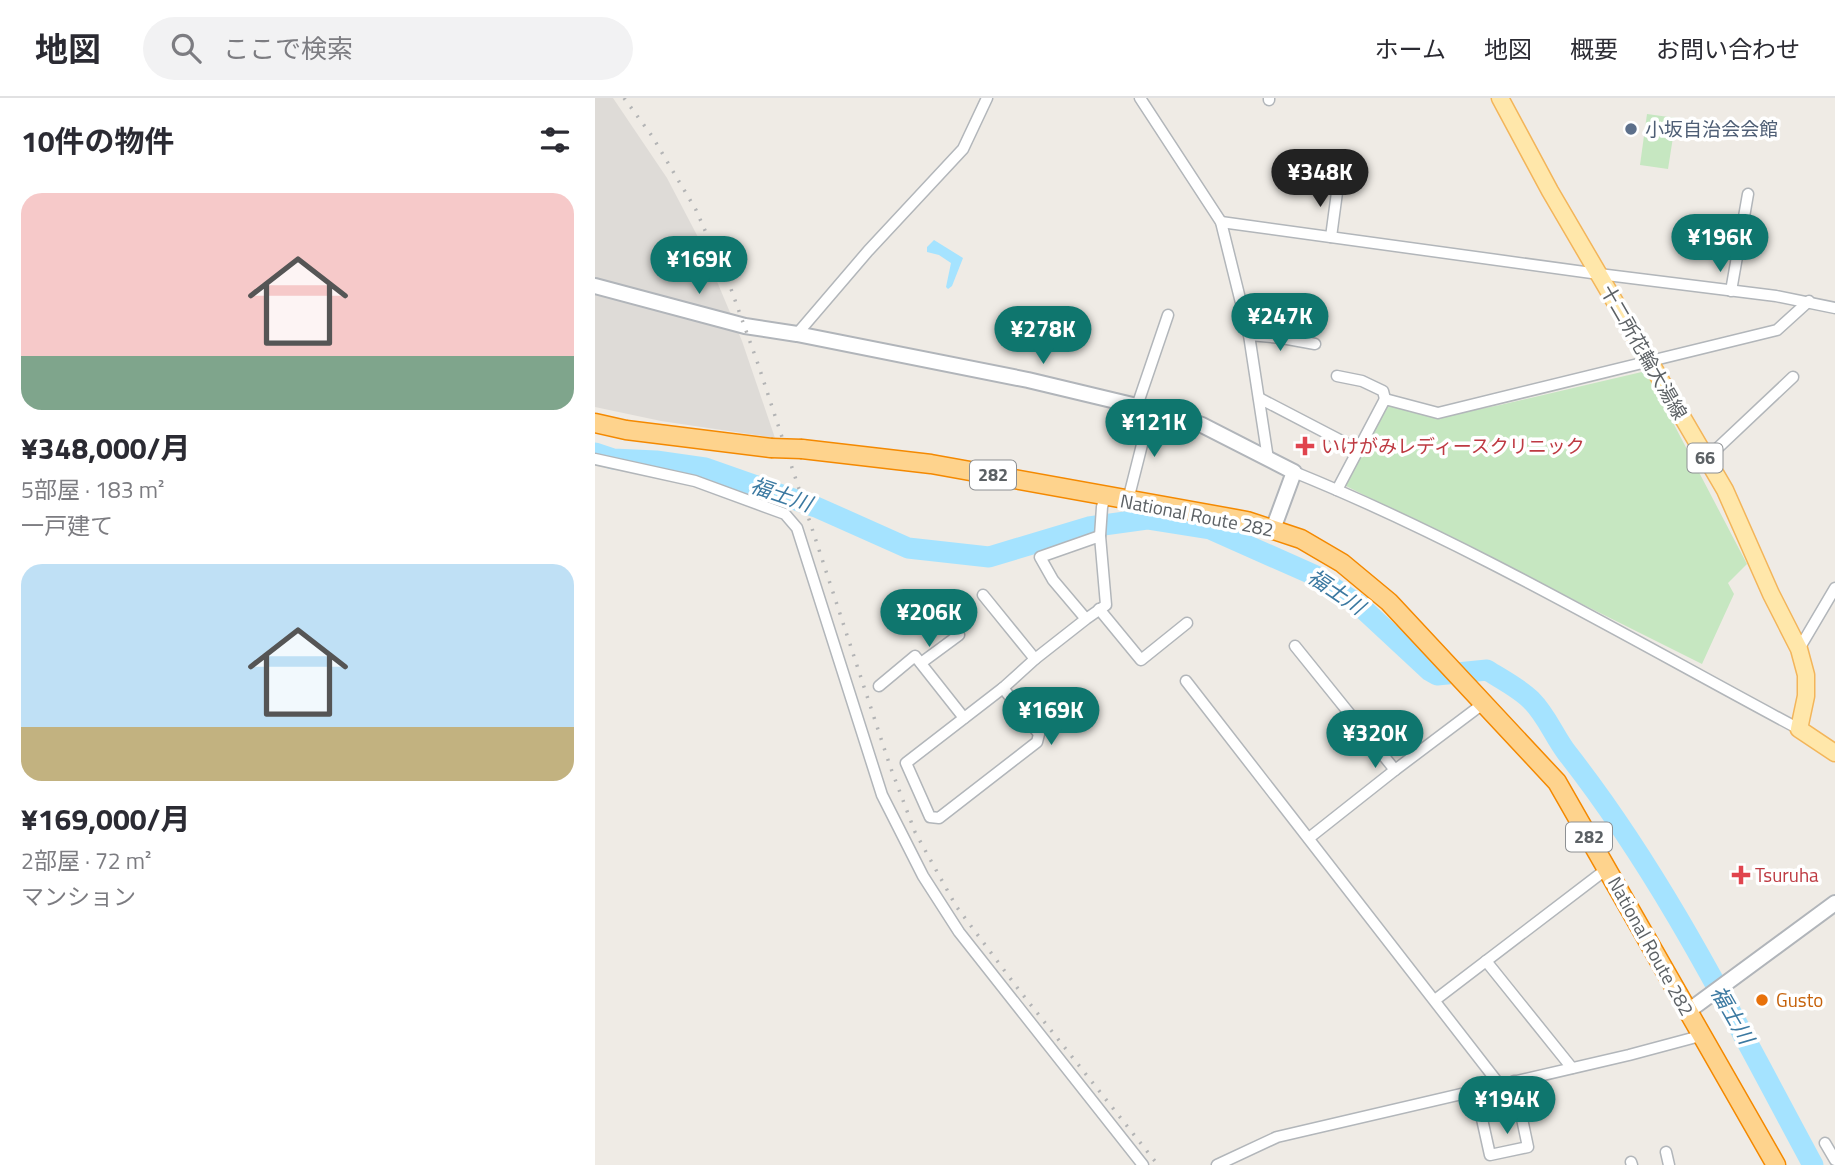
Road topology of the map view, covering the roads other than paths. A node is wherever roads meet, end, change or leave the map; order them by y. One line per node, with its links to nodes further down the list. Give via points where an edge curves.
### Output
1 (987, 98): 14 (street, via 963,149)
2 (1140, 98): 6 (street)
3 (1500, 98): 8 (main road, 十二所花輪大湯線 / 66)
4 (1326, 168): 7 (street, via 1340,170)
5 (1748, 194): 10 (street)
6 (1221, 222): 7 (street); 15 (street)
7 (1331, 237): 8 (street)
8 (1598, 274): 10 (street); 17 (main road, 十二所花輪大湯線 / 66)
9 (595, 286): 14 (street, via 744,326)
10 (1731, 291): 11 (street)
11 (1809, 301): 12 (street); 17 (street, via 1777,330)
12 (1835, 308)
13 (1168, 315): 22 (street)
14 (797, 334): 22 (street)
15 (1249, 335): 16 (street); 20 (street)
16 (1315, 344)
17 (1649, 361): 21 (street, via 1438,414); 27 (main road, 十二所花輪大湯線 / 66)
18 (1337, 376): 21 (street, via 1362,380 1383,391)
19 (1793, 377): 27 (street)
20 (1259, 398): 24 (street); 26 (street)
21 (1385, 399): 24 (street)
22 (1144, 408): 26 (street, via 1202,425); 30 (street)
23 (595, 423): 31 (highway, National Route 282 / 282, bridge, via 931,464)
24 (1357, 449): 29 (street)
25 (595, 459): 66 (street, via 695,481 785,514 797,528 883,795 923,876 959,932)
26 (1268, 459): 28 (street)
27 (1706, 459): 41 (main road, 十二所花輪大湯線 / 66)
28 (1294, 472): 29 (street); 32 (street)
29 (1337, 490): 49 (street, via 1465,551)
30 (1128, 500): 31 (highway, National Route 282 / 282); 32 (highway, National Route 282 / 282)
31 (1103, 502): 33 (street)
32 (1273, 529): 47 (highway, National Route 282 / 282, via 1342,563 1389,602)
33 (1100, 534): 36 (street, via 1105,605); 37 (street, via 1040,557 1052,580)
34 (1835, 588): 41 (street)
35 (983, 596): 42 (street)
36 (1099, 610): 37 (street); 38 (street, via 1141,660)
37 (1086, 620): 42 (street)
38 (1187, 622)
39 (959, 635): 43 (street)
40 (1295, 646): 51 (street)
41 (1799, 649): 49 (main road, 十二所花輪大湯線 / 66, via 1806,696)
42 (1035, 659): 46 (street)
43 (921, 663): 45 (street, via 915,656); 48 (street)
44 (1186, 681): 52 (street)
45 (879, 686)
46 (1003, 688): 48 (street); 48 (street, via 1039,734 1037,742 939,818 930,817 905,763)
47 (1484, 703): 51 (street); 53 (highway, National Route 282 / 282, via 1557,782)
48 (964, 718)
49 (1798, 729): 50 (main road)
50 (1835, 753)
51 (1395, 770): 52 (street)
52 (1308, 838): 56 (street)
53 (1608, 868): 55 (street); 57 (highway, National Route 282 / 282)
54 (1835, 903): 57 (street)
55 (1486, 961): 56 (street); 59 (street)
56 (1435, 1000): 61 (street)
57 (1687, 1012): 58 (highway, National Route 282 / 282)
58 (1700, 1035): 59 (street); 69 (highway, National Route 282 / 282)
59 (1572, 1068): 60 (street)
60 (1514, 1081): 61 (street); 62 (street, via 1528,1147 1490,1155)
61 (1499, 1084): 62 (street)
62 (1476, 1092): 67 (street, via 1277,1137)
63 (1825, 1143): 65 (street)
64 (1666, 1152): 68 (street)
65 (1835, 1160)
66 (1143, 1165)
67 (1217, 1165)
68 (1669, 1165)
69 (1776, 1165)

